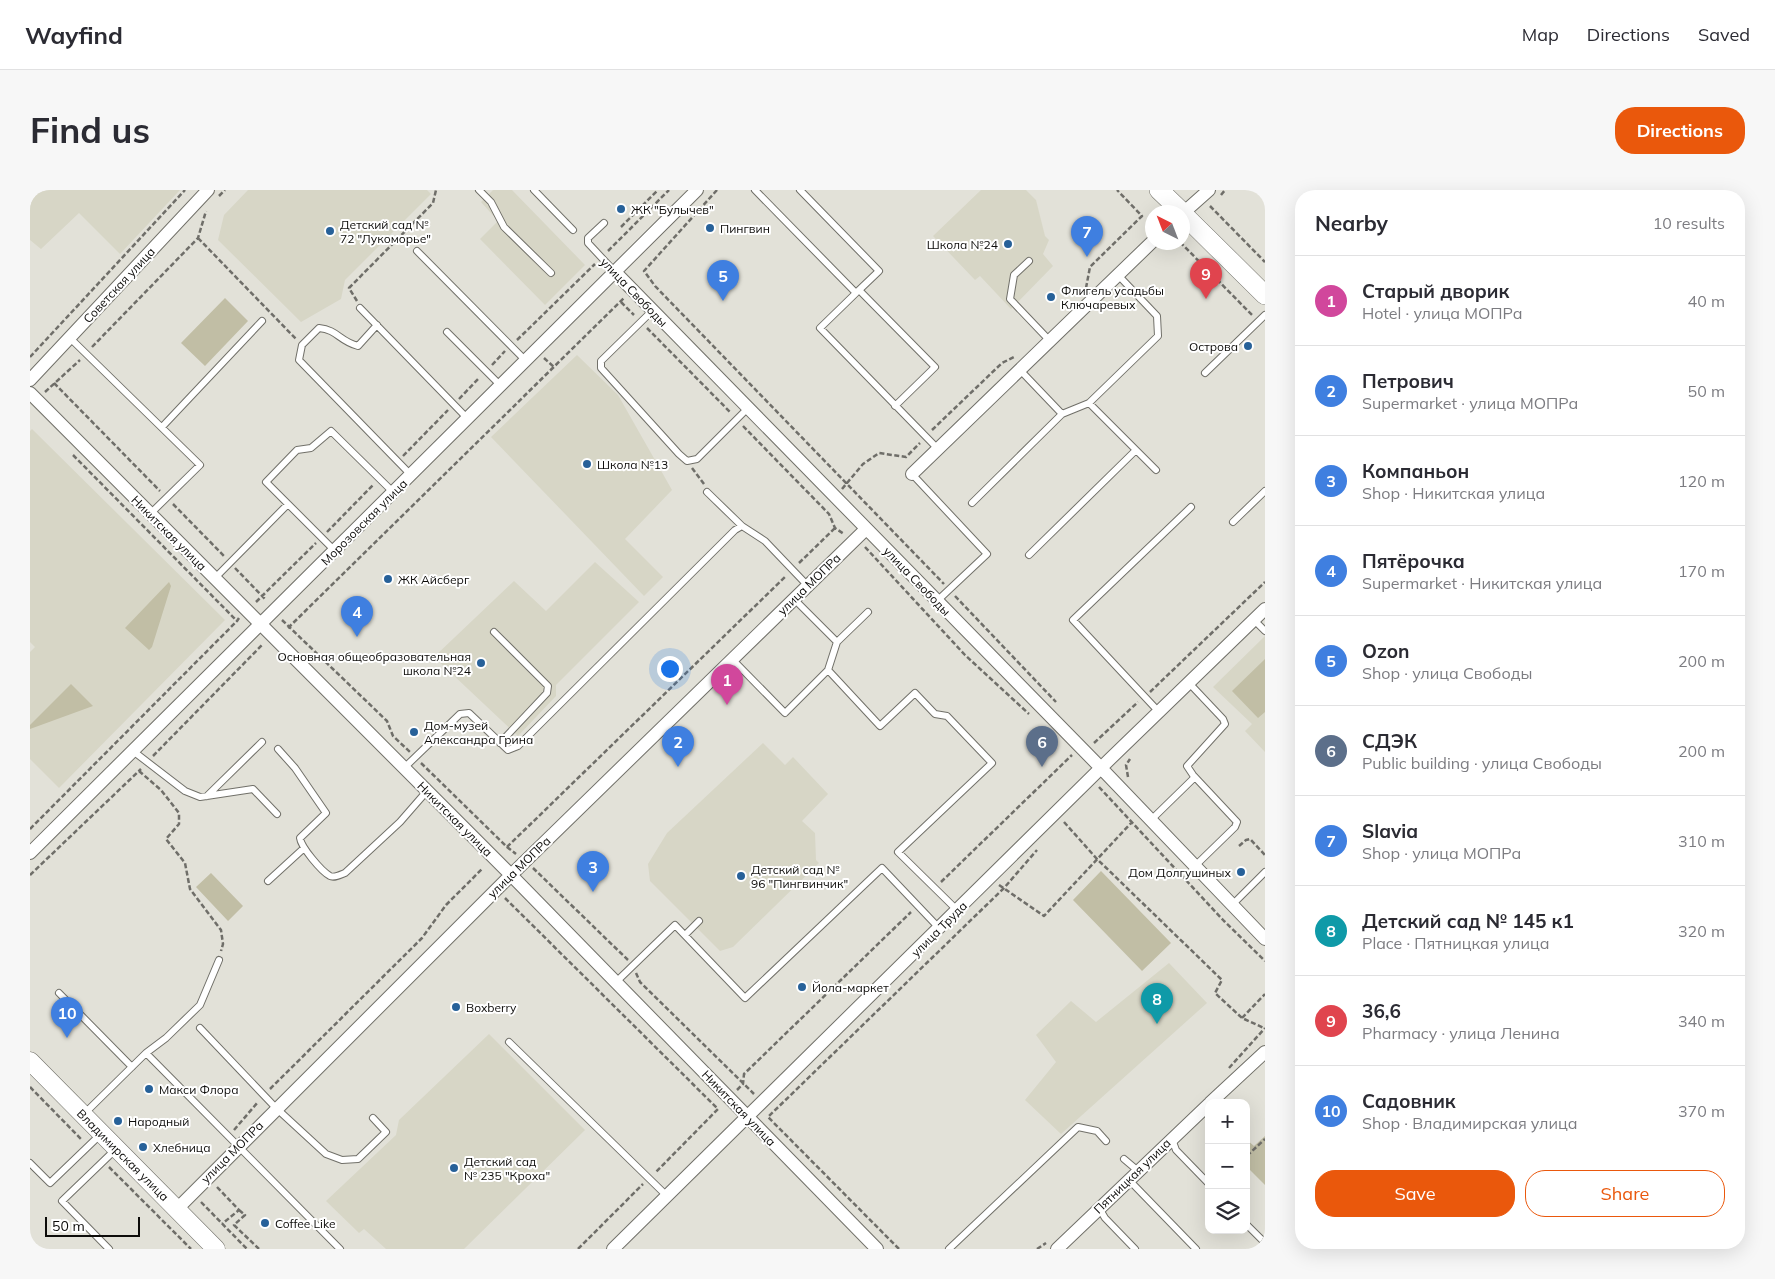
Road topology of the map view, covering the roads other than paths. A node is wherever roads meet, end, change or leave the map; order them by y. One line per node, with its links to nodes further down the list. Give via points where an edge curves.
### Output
1 (480, 190): 18 (lane, via 491,202 504,227)
2 (534, 190): 13 (lane)
3 (697, 190): 17 (street, Морозовская улица)
4 (755, 190): 20 (lane)
5 (800, 190): 20 (lane, via 879,271)
6 (1159, 190): 9 (main road)
7 (214, 193): 28 (street, Советская улица)
8 (1214, 193): 10 (street)
9 (1175, 205)
10 (1190, 208)
11 (1190, 220): 21 (main road)
12 (604, 223): 17 (lane, улица Свободы, via 588,238 588,243)
13 (573, 230)
14 (1145, 249): 19 (street)
15 (417, 251): 30 (lane)
16 (1029, 261): 29 (lane, via 1014,275 1010,299)
17 (615, 272): 23 (street, улица Свободы); 30 (street, Морозовская улица)
18 (551, 273)
19 (1118, 275): 29 (street); 36 (lane, via 1157,316 1158,336)
20 (858, 292): 37 (lane, via 820,328); 37 (lane, via 934,367)
21 (1265, 295)
22 (360, 308): 26 (lane)
23 (652, 311): 38 (street, улица Свободы); 38 (lane, via 601,361 601,368 679,454 687,461 698,459)
24 (1265, 315): 32 (lane)
25 (262, 321): 41 (lane)
26 (377, 325): 40 (lane); 46 (lane, via 358,346 345,342 332,330 319,328 302,345 299,360)
27 (447, 332): 34 (lane)
28 (70, 338): 33 (street, Советская улица); 41 (lane)
29 (1050, 340): 31 (street)
30 (526, 361): 34 (street, Морозовская улица)
31 (1020, 370): 39 (lane); 42 (street)
32 (1205, 373)
33 (30, 380)
34 (501, 386): 40 (street, Морозовская улица)
35 (36, 394): 53 (street, Никитская улица)
36 (1089, 404): 39 (lane); 43 (lane)
37 (895, 406): 42 (lane)
38 (748, 408): 56 (street, улица Свободы)
39 (1062, 414): 50 (lane)
40 (468, 418): 46 (street, Морозовская улица)
41 (162, 427): 53 (lane, via 200,465)
42 (938, 449): 45 (street)
43 (1136, 450): 44 (lane); 58 (lane)
44 (1156, 470)
45 (912, 474): 62 (lane, via 987,554)
46 (412, 476): 49 (street, Морозовская улица)
47 (1265, 491): 54 (lane)
48 (707, 492): 55 (lane)
49 (394, 493): 51 (lane, via 331,431 311,448 297,450 266,482); 57 (street, Морозовская улица)
50 (972, 503)
51 (288, 504): 57 (lane); 59 (lane)
52 (1190, 507): 73 (lane, via 1073,620)
53 (150, 514): 59 (street, Никитская улица)
54 (1233, 522)
55 (742, 526): 60 (lane, via 765,541); 75 (lane, via 518,746 508,750)
56 (866, 528): 60 (street, улица МОПРа); 62 (street, улица Свободы)
57 (335, 551): 66 (street, Морозовская улица)
58 (1029, 554)
59 (214, 579): 66 (street, Никитская улица)
60 (808, 586): 61 (street, улица МОПРа)
61 (794, 599): 69 (lane); 70 (street, улица МОПРа)
62 (937, 602): 79 (street, улица Свободы)
63 (1265, 609): 65 (street, улица Труда)
64 (868, 612): 69 (lane)
65 (1254, 620): 67 (lane); 72 (street, улица Труда)
66 (261, 626): 77 (street, Морозовская улица); 78 (street, Никитская улица)
67 (1265, 631)
68 (494, 632): 75 (lane, via 548,686 547,692)
69 (837, 642): 71 (lane)
70 (732, 660): 71 (lane, via 784,713); 89 (street, улица МОПРа)
71 (828, 670): 92 (lane, via 880,726 915,693 935,714 947,716 992,763 898,852)
72 (1189, 683): 73 (street, улица Труда); 80 (lane, via 1225,724 1187,766)
73 (1159, 712): 79 (street, улица Труда)
74 (262, 742): 82 (lane)
75 (500, 743): 78 (lane, via 469,713 460,714)
76 (278, 749): 85 (lane, via 296,768 326,813 300,838)
77 (133, 751): 82 (lane, via 185,791 200,797); 86 (street, Морозовская улица)
78 (404, 768): 81 (street, Никитская улица)
79 (1101, 768): 84 (street, улица Свободы); 92 (street, улица Труда)
80 (1195, 777): 84 (lane); 87 (lane, via 1237,822)
81 (427, 791): 85 (lane, via 400,822 345,873 330,876); 89 (street, Никитская улица)
82 (207, 796): 83 (lane, via 253,789)
83 (277, 814)
84 (1151, 820): 87 (street, улица Свободы)
85 (303, 849): 90 (lane)
86 (30, 853)
87 (1195, 866): 91 (street, улица Свободы)
88 (1265, 872): 91 (lane)
89 (511, 874): 98 (street, Никитская улица); 108 (street, улица МОПРа)
90 (268, 881)
91 (1232, 905): 96 (street, улица Свободы)
92 (958, 911): 94 (street, улица Труда)
93 (698, 921): 95 (lane)
94 (940, 928): 95 (lane, via 882,868 746,998); 110 (street, улица Труда)
95 (685, 935): 98 (lane, via 675,925)
96 (1265, 939)
97 (219, 960): 103 (lane, via 200,1005)
98 (616, 982): 110 (street, Никитская улица)
99 (59, 993): 105 (lane)
100 (200, 1028): 108 (lane)
101 (509, 1042): 121 (lane)
102 (1265, 1052): 106 (street, Пятницкая улица)
103 (146, 1053): 105 (lane); 115 (lane)
104 (30, 1061): 109 (main road, Владимирская улица)
105 (132, 1067): 109 (lane)
106 (1213, 1099)
107 (1205, 1107): 113 (street, Пятницкая улица)
108 (276, 1108): 111 (lane, via 326,1154 342,1160 358,1159 386,1132); 115 (street, улица МОПРа)
109 (83, 1115): 112 (main road, Владимирская улица)
110 (748, 1117): 121 (street, улица Труда); 130 (street, Никитская улица)
111 (373, 1118)
112 (102, 1133): 116 (main road, Владимирская улица); 118 (lane, via 50,1183)
113 (1171, 1138): 119 (street, Пятницкая улица); 120 (lane, via 1176,1150)
114 (1106, 1141): 131 (lane, via 1097,1131 1078,1127)
115 (234, 1142): 123 (street, улица МОПРа); 128 (lane)
116 (116, 1148): 123 (main road, Владимирская улица); 126 (lane, via 62,1201)
117 (1124, 1159): 119 (lane)
118 (30, 1163)
119 (1132, 1175): 122 (street, Пятницкая улица); 134 (lane)
120 (1205, 1180)
121 (667, 1196): 129 (street, улица Труда)
122 (1099, 1208): 132 (street, Пятницкая улица); 133 (lane)
123 (177, 1209): 127 (main road, Владимирская улица)
124 (1250, 1228): 125 (lane)
125 (1265, 1243)
126 (109, 1249)
127 (216, 1249)
128 (340, 1249)
129 (613, 1249)
130 (878, 1249)
131 (949, 1249)
132 (1057, 1249)
133 (1135, 1249)
134 (1196, 1249)

